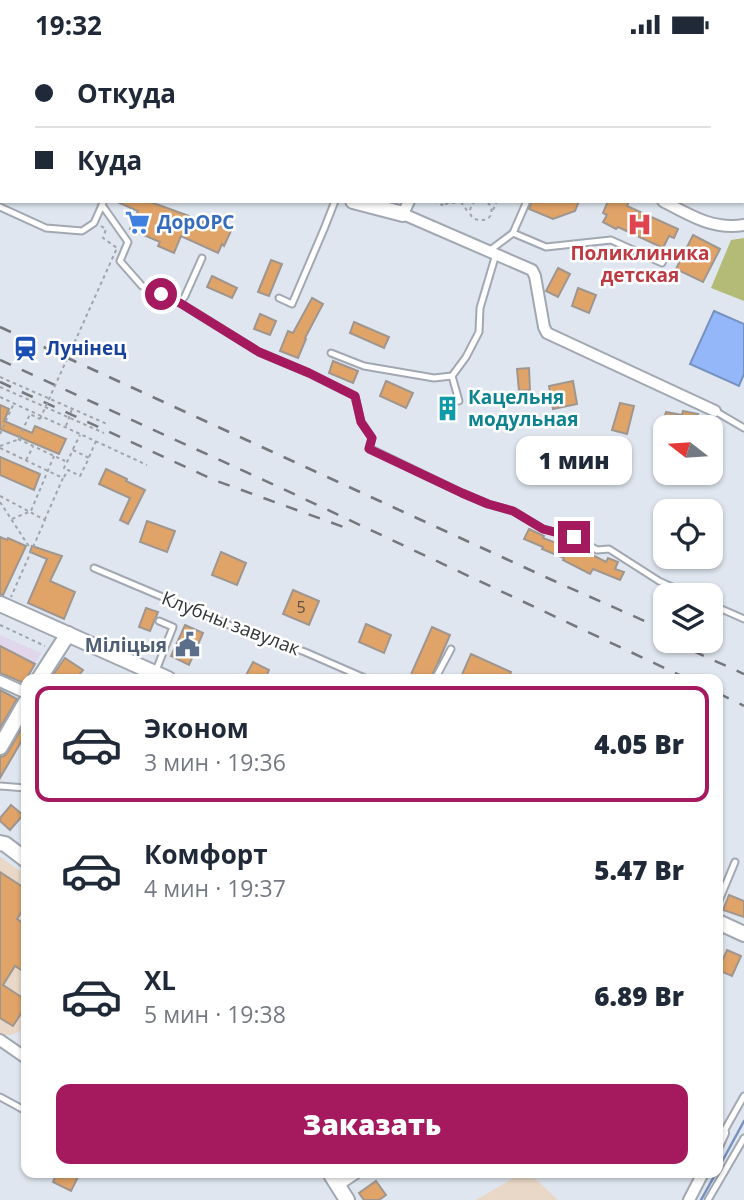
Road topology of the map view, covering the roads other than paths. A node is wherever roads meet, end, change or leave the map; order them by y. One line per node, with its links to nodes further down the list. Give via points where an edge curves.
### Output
1 (102, 203): 7 (lane, via 94,223 82,231 46,228); 14 (lane, via 128,242 120,261 142,286)
2 (334, 203): 13 (lane, via 292,304)
3 (373, 203): 6 (street)
4 (526, 203): 9 (lane)
5 (667, 203): 8 (street, via 702,222)
6 (404, 206): 10 (street)
7 (0, 207)
8 (744, 225)
9 (513, 233): 10 (lane); 11 (lane, via 546,247 611,240 662,263)
10 (492, 253): 16 (lane, via 479,333); 18 (street, via 532,270 547,333)
11 (666, 254)
12 (202, 258): 14 (lane)
13 (279, 298)
14 (180, 303): 21 (lane, via 259,352 355,396 361,422 372,438 369,449 462,493 513,511 543,529 574,537 597,550 609,549)
15 (331, 353): 16 (lane, via 364,366 434,379)
16 (452, 376): 17 (lane)
17 (459, 401)
18 (715, 411): 19 (lane)
19 (744, 428)
20 (94, 568): 31 (lane, Клубны завулак)
21 (663, 583)
22 (6, 601): 26 (street)
23 (723, 610): 24 (lane)
24 (744, 619)
25 (159, 621): 30 (lane, via 173,627)
26 (68, 634): 28 (street); 29 (street)
27 (451, 649): 32 (lane)
28 (43, 674)
29 (157, 674)
30 (161, 674)
31 (356, 674)
32 (438, 674)
33 (0, 681): 34 (street)
34 (21, 691)
35 (21, 711): 36 (street)
36 (0, 747)
37 (0, 786): 38 (lane)
38 (21, 788)
39 (0, 842): 40 (street)
40 (21, 857)
41 (735, 862): 42 (lane)
42 (723, 891)
43 (723, 924): 44 (street)
44 (744, 934)
45 (0, 1041): 46 (street)
46 (21, 1055)
47 (744, 1096): 50 (lane)
48 (0, 1097): 49 (lane)
49 (21, 1108)
50 (723, 1130)
51 (744, 1138): 52 (lane)
52 (723, 1174)
53 (333, 1178): 57 (street)
54 (348, 1178): 57 (street)
55 (700, 1178): 59 (street)
56 (721, 1178): 60 (lane)
57 (338, 1185): 58 (street)
58 (347, 1200)
59 (689, 1200)
60 (708, 1200)

